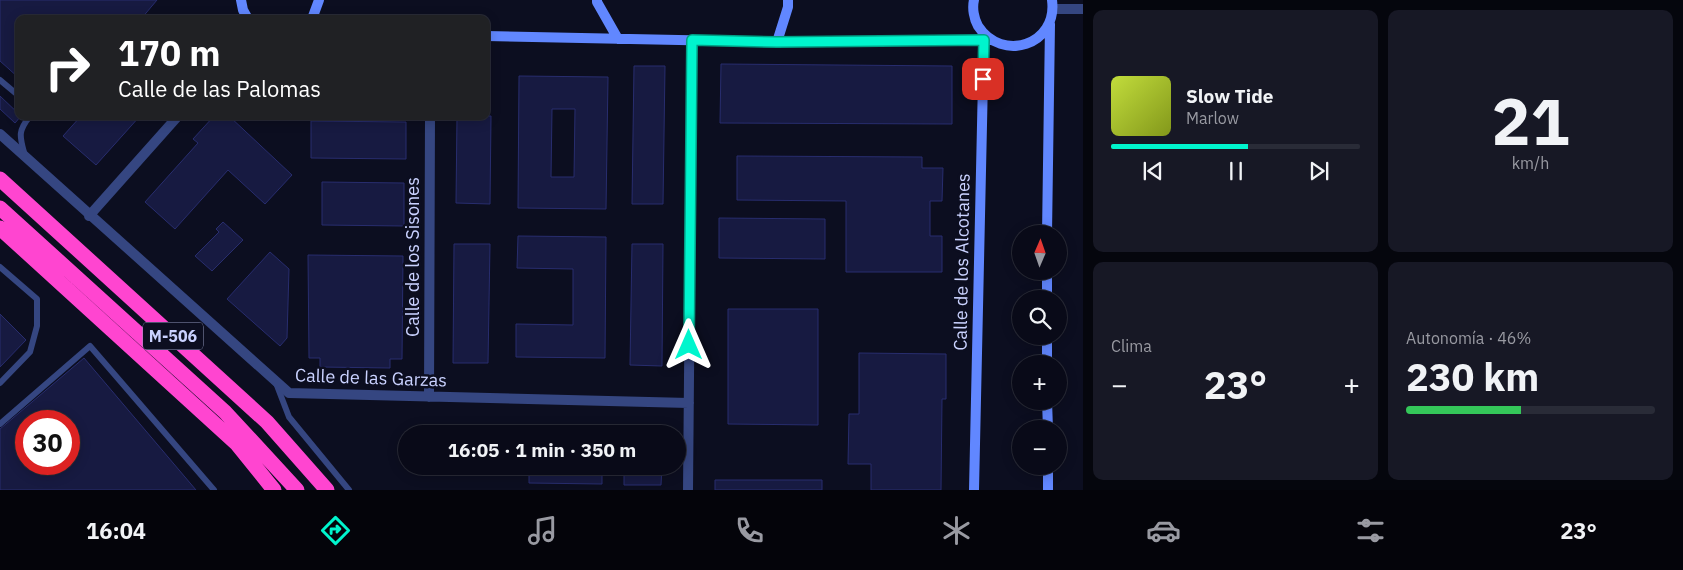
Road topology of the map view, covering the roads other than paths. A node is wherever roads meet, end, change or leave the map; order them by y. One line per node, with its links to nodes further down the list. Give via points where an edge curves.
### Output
1 (232, 0): 8 (street)
2 (319, 0): 9 (street)
3 (597, 0): 12 (street)
4 (788, 0): 15 (street)
5 (974, 0): 13 (street, via 975,20)
6 (1053, 4): 7 (street); 10 (street)
7 (1083, 9)
8 (244, 10)
9 (313, 15)
10 (1050, 24): 13 (street, via 1027,44 1012,47); 28 (street)
11 (490, 36): 12 (street)
12 (618, 38): 14 (street)
13 (986, 38): 15 (street); 45 (street, Calle de los Alcotanes)
14 (692, 40): 15 (street); 36 (street)
15 (777, 42)
16 (0, 80): 17 (lane)
17 (15, 93)
18 (27, 120): 22 (lane, via 21,127 20,138)
19 (174, 120): 27 (street)
20 (430, 120): 35 (street, Calle de los Sisones)
21 (0, 134): 22 (street, Calle de las Garzas)
22 (25, 157): 27 (street, Calle de las Garzas)
23 (0, 173): 25 (highway)
24 (0, 178): 25 (highway, M-506)
25 (12, 189): 42 (highway, M-506, via 267,422)
26 (0, 208): 41 (highway, M-506, via 224,412)
27 (89, 216): 33 (street, Calle de las Garzas)
28 (1047, 225)
29 (0, 228): 32 (highway)
30 (0, 234): 32 (street)
31 (0, 267): 34 (lane, via 37,299 37,326 30,352)
32 (73, 297): 40 (highway, via 237,444)
33 (275, 380): 35 (street, Calle de las Garzas, via 289,393); 43 (lane, via 289,417)
34 (0, 383)
35 (429, 397): 36 (street, Calle de las Garzas)
36 (689, 402): 44 (street)
37 (0, 424): 39 (lane, via 90,346)
38 (1048, 475): 46 (street)
39 (214, 490)
40 (274, 490)
41 (297, 490)
42 (326, 490)
43 (349, 490)
44 (688, 490)
45 (974, 490)
46 (1048, 490)

